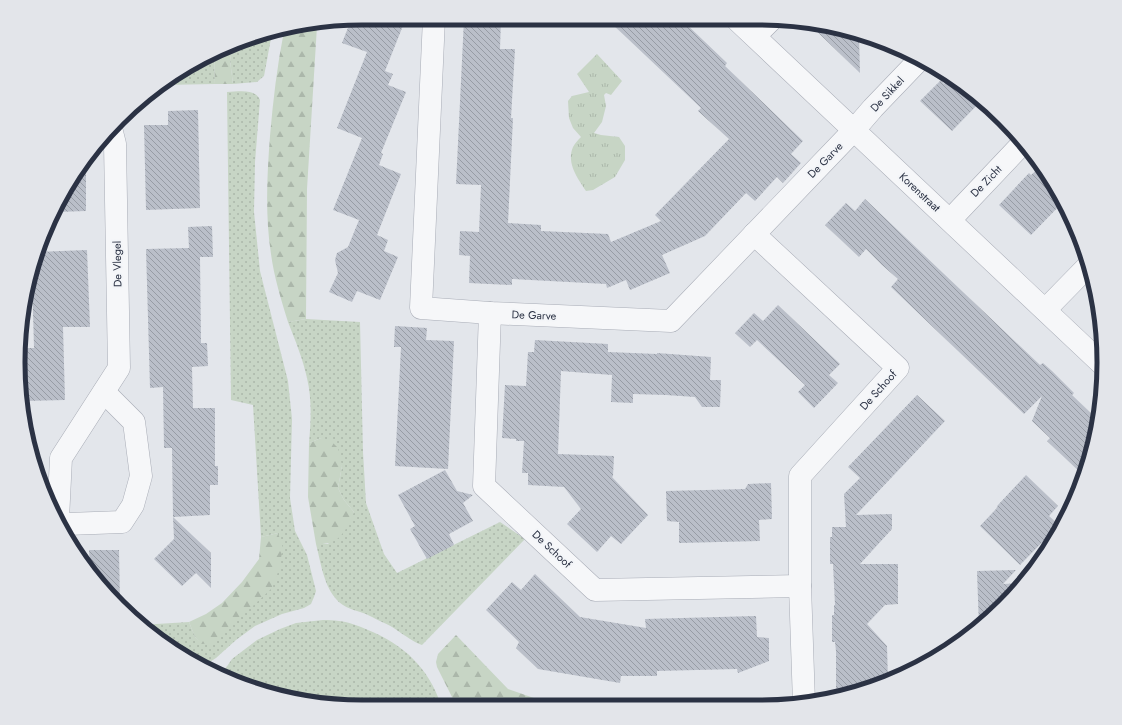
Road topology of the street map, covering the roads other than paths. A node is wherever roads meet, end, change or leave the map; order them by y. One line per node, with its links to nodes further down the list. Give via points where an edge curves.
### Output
1 (434, 25): 13 (street, De Garve, via 422,308)
2 (743, 25): 4 (street, Korenstraat)
3 (766, 25): 4 (street)
4 (755, 36): 6 (street, Korenstraat)
5 (916, 64): 6 (street, De Sikkel)
6 (854, 130): 9 (street, Korenstraat); 10 (street, De Garve)
7 (113, 136): 15 (street, De Vlegel, via 119,368)
8 (1019, 147): 9 (street, De Zicht)
9 (950, 220): 12 (street, Korenstraat)
10 (754, 234): 13 (street, De Garve, via 671,321); 18 (street, De Schoof, via 898,368 800,476)
11 (1084, 270): 12 (street)
12 (1045, 310): 14 (street, Korenstraat)
13 (490, 313): 18 (street, De Schoof, via 484,486 595,590)
14 (1097, 359)
15 (104, 392): 16 (street, De Vlegel, via 61,458); 17 (street, via 134,422 141,476 133,505 122,522)
16 (59, 509)
17 (66, 524)
18 (800, 586): 19 (street, De Schoof)
19 (804, 697)

